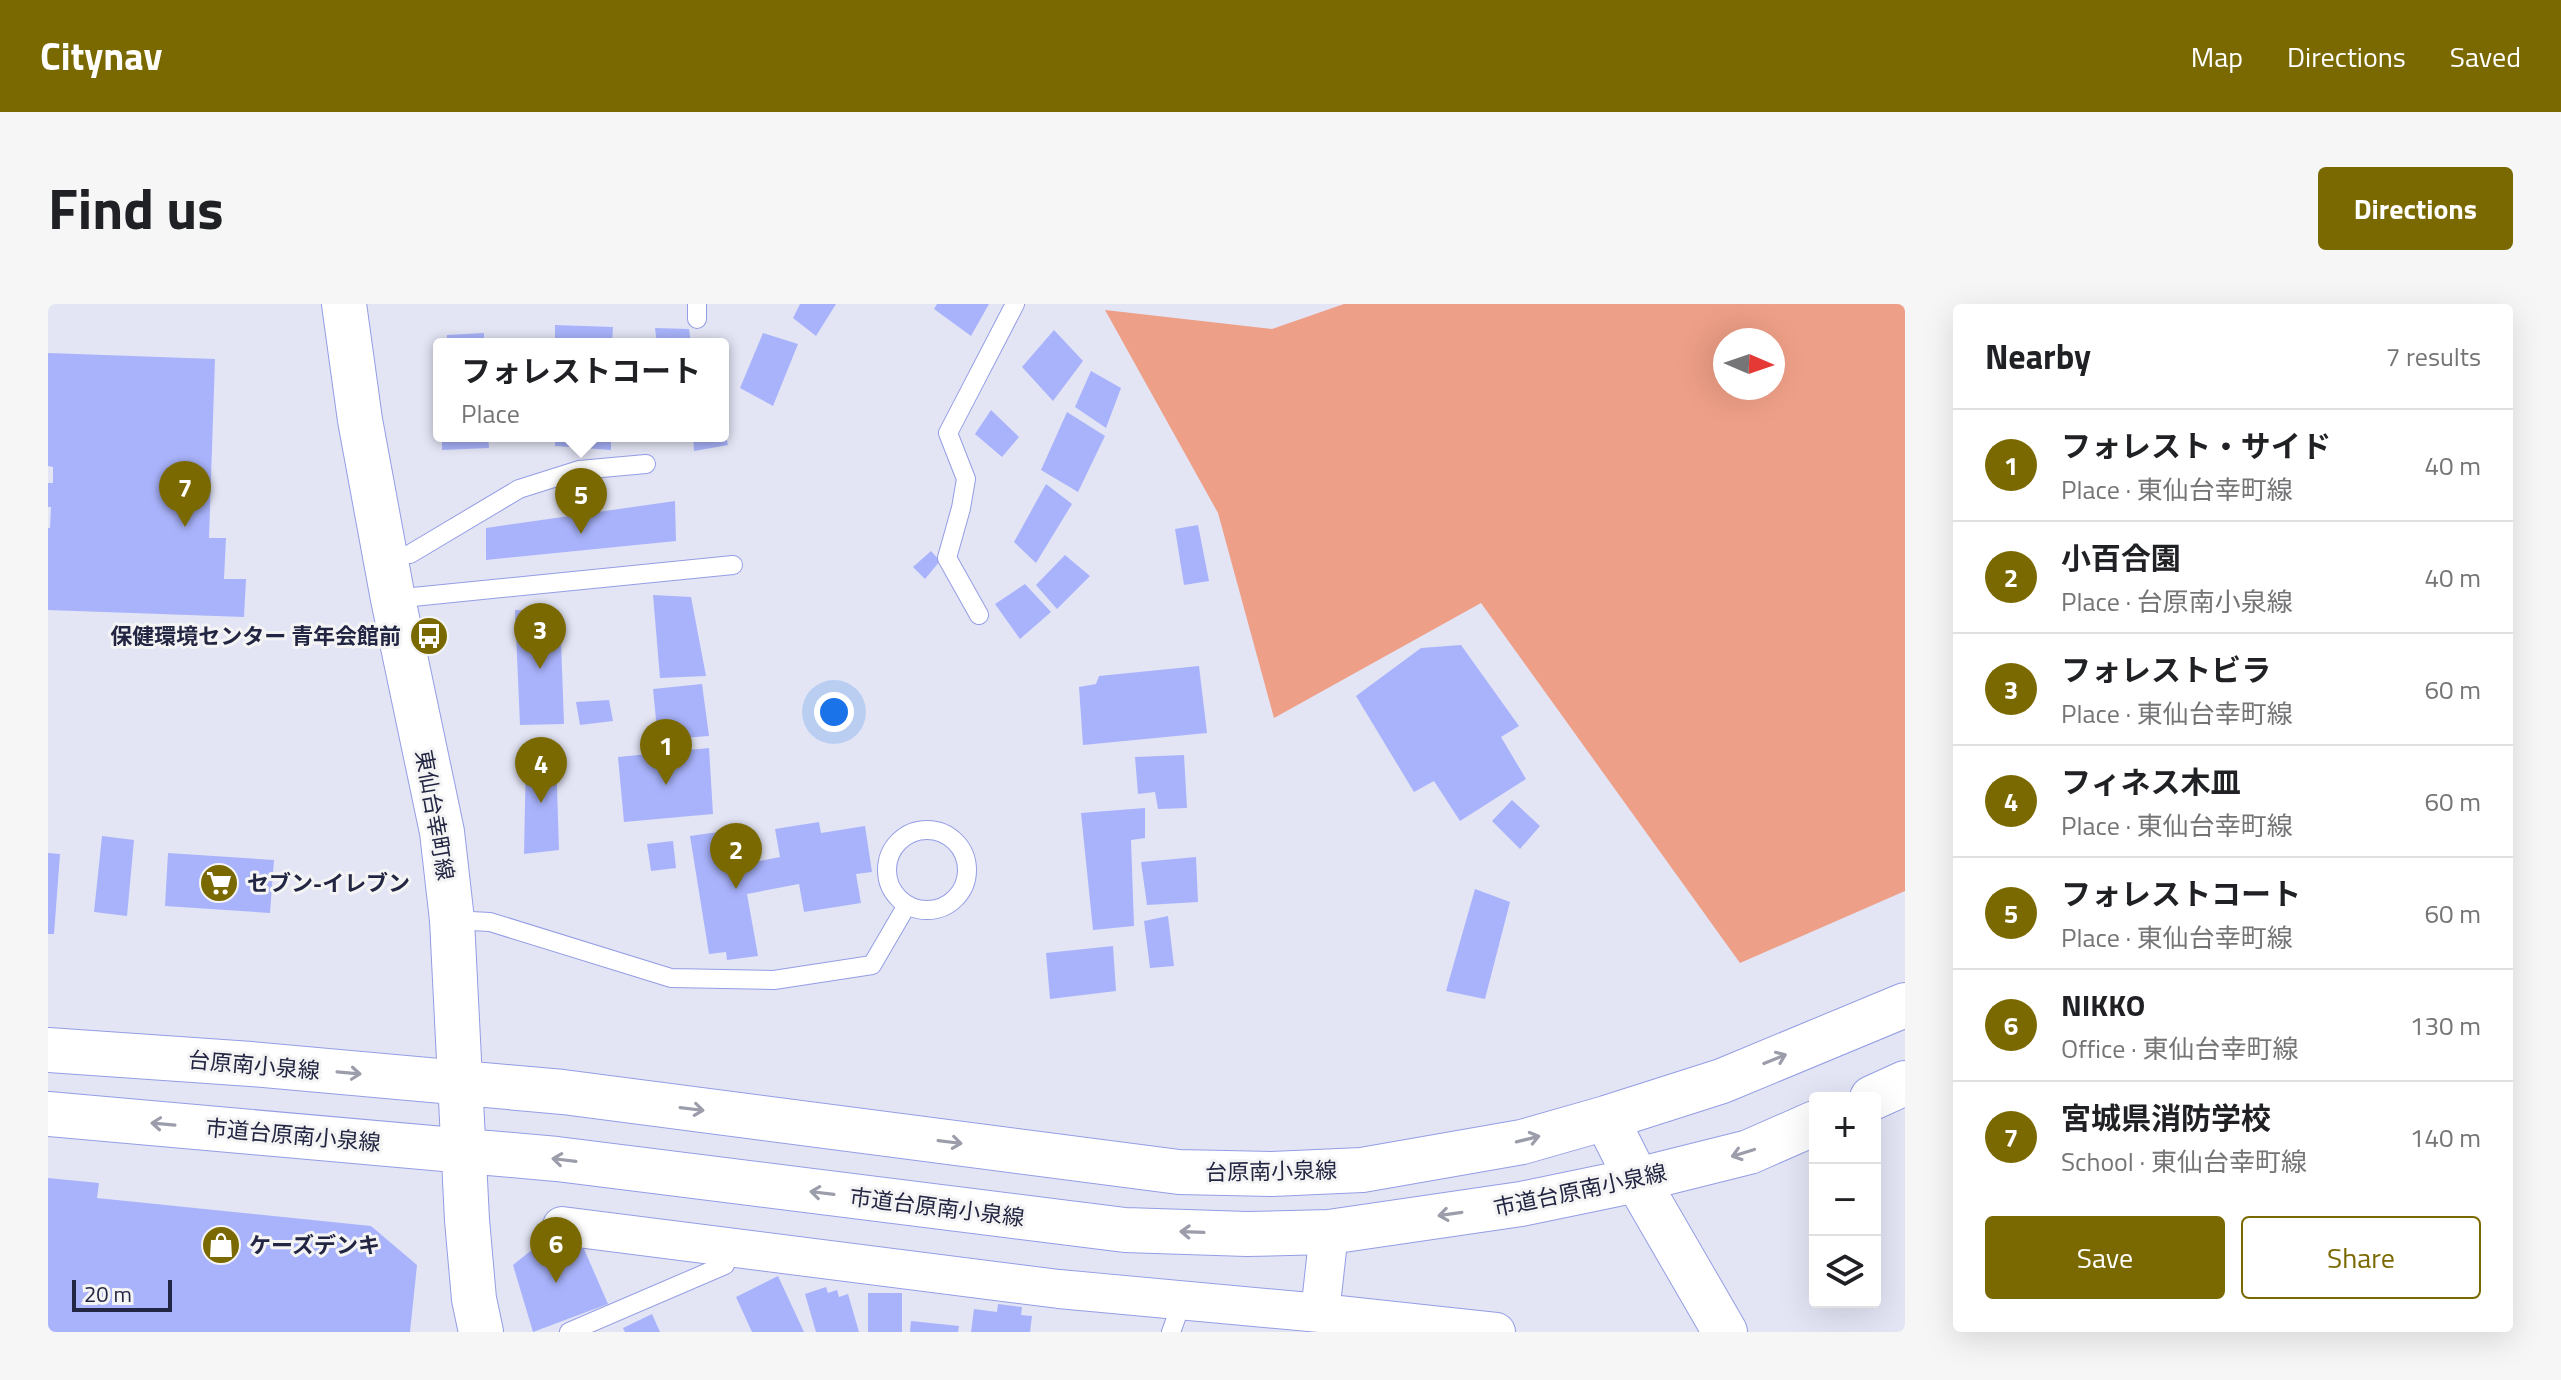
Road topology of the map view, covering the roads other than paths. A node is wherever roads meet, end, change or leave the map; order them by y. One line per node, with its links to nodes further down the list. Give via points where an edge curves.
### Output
1 (344, 304): 6 (street, 東仙台幸町線)
2 (1015, 304): 7 (lane, via 948,433 966,479 947,558)
3 (646, 464): 4 (lane, via 579,470 519,489)
4 (410, 554)
5 (733, 565): 6 (lane)
6 (393, 599): 9 (street, 東仙台幸町線, via 442,832)
7 (979, 615)
8 (907, 905): 8 (lane, via 933,910 946,906 964,886 966,859 939,832 926,830 902,839 888,860 890,886); 9 (lane, via 872,965 774,980 671,978 490,922)
9 (452, 920): 12 (street, 東仙台幸町線)
10 (1905, 1005): 16 (street, 台原南小泉線, one-way to 10, via 1722,1081)
11 (48, 1050): 12 (street, 台原南小泉線, one-way to 12)
12 (459, 1083): 16 (street, 台原南小泉線, one-way to 16, via 1179,1172 1362,1170 1522,1142); 18 (street, 東仙台幸町線)
13 (1905, 1083): 14 (street)
14 (1881, 1094)
15 (48, 1114): 18 (street, 市道台原南小泉線, one-way to 15)
16 (1606, 1118): 19 (street)
17 (1809, 1126): 19 (street, 市道台原南小泉線, one-way to 19, via 1749,1152)
18 (464, 1150): 21 (street, 市道台原南小泉線, one-way to 18, via 1125,1230); 25 (street, 東仙台幸町線)
19 (1637, 1180): 21 (street, 市道台原南小泉線, one-way to 21, via 1521,1204); 28 (street)
20 (562, 1226): 24 (street, via 1059,1289)
21 (1329, 1232): 23 (street)
22 (725, 1265): 26 (lane)
23 (1320, 1313): 24 (street); 27 (street)
24 (1177, 1317)
25 (481, 1332)
26 (569, 1332)
27 (1496, 1332)
28 (1725, 1332)

